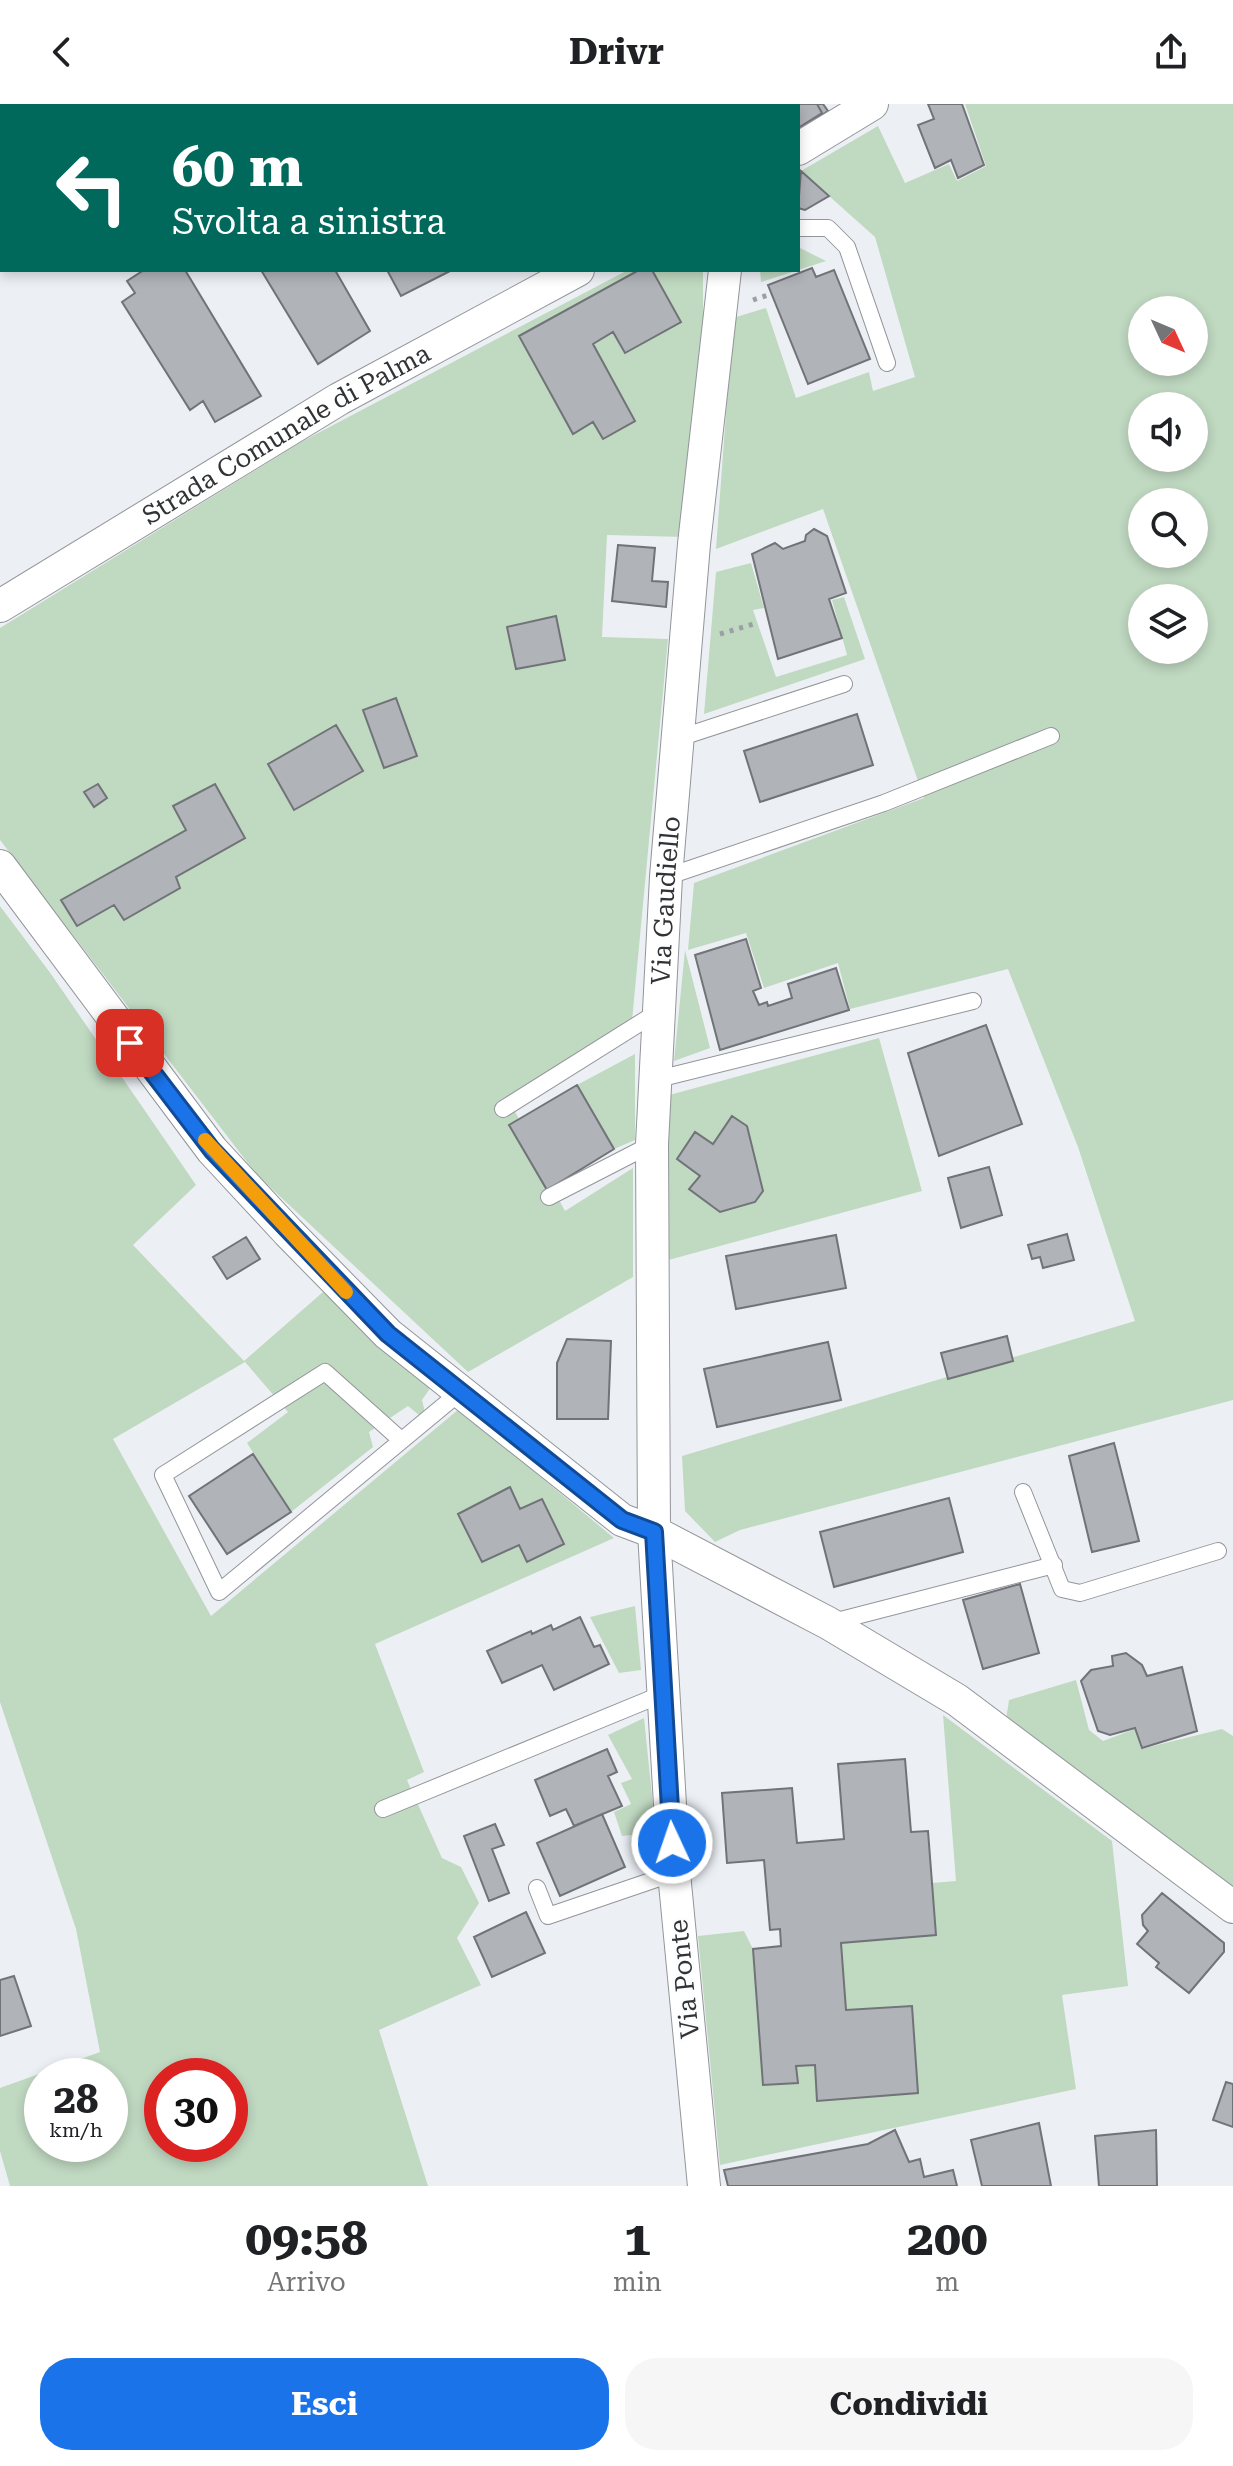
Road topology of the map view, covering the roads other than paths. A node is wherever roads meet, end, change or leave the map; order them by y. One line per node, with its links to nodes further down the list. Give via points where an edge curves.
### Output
1 (872, 104): 2 (street)
2 (800, 148)
3 (800, 228): 6 (lane, via 828,228 847,247)
4 (725, 272): 10 (street, Via Gaudiello, via 694,544)
5 (562, 274): 7 (street, Strada Comunale di Palma, via 339,399)
6 (887, 363)
7 (0, 606)
8 (844, 684): 10 (lane)
9 (1051, 736): 12 (lane, via 884,803)
10 (679, 738): 12 (street, Via Gaudiello)
11 (0, 866): 19 (street, via 212,1150 388,1334)
12 (666, 877): 14 (street, Via Gaudiello)
13 (973, 1001): 15 (lane)
14 (656, 1013): 15 (street, Via Gaudiello); 16 (lane)
15 (654, 1080): 17 (street, Via Gaudiello)
16 (503, 1109)
17 (652, 1144): 18 (lane); 22 (street, Via Gaudiello)
18 (549, 1197)
19 (459, 1393): 20 (lane); 22 (street, via 622,1520)
20 (401, 1440): 20 (lane, via 219,1592 163,1475 325,1372)
21 (1023, 1492): 24 (lane)
22 (654, 1532): 25 (street); 26 (street, Via Ponte)
23 (1218, 1551): 24 (lane, via 1080,1593 1062,1589)
24 (1054, 1565): 25 (lane)
25 (828, 1623): 30 (street, via 986,1719)
26 (665, 1693): 27 (lane); 28 (street, Via Ponte)
27 (383, 1809)
28 (674, 1873): 29 (lane, via 548,1916); 31 (street, Via Ponte)
29 (537, 1888)
30 (1233, 1907)
31 (704, 2186)

